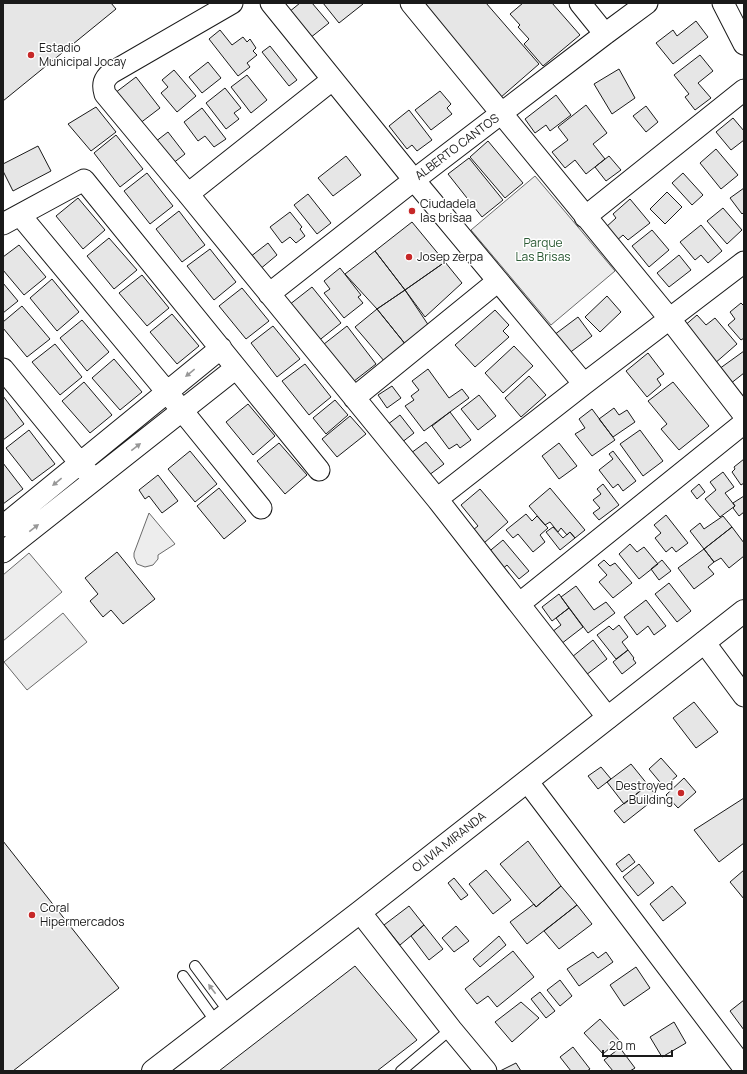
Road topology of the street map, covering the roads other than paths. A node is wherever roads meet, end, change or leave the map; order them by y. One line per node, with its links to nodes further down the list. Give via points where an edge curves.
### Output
1 (232, 3): 13 (street, via 111,73 104,82 105,94)
2 (272, 3): 9 (street)
3 (411, 3): 11 (street)
4 (580, 3): 7 (street)
5 (647, 3): 7 (street, ALBERTO CANTOS)
6 (723, 3): 8 (street)
7 (605, 34): 11 (street, ALBERTO CANTOS)
8 (744, 44)
9 (332, 80): 12 (street); 13 (street)
10 (744, 90): 14 (street)
11 (502, 114): 12 (street, ALBERTO CANTOS); 14 (street)
12 (414, 180): 17 (street); 18 (street, ALBERTO CANTOS)
13 (188, 194): 18 (street)
14 (585, 217): 19 (street)
15 (11, 219): 20 (street, via 84,180); 24 (street)
16 (744, 262): 19 (street)
17 (498, 281): 23 (street); 25 (street)
18 (269, 294): 25 (street)
19 (669, 318): 23 (street); 27 (street)
20 (221, 348): 21 (street); 24 (street, one-way to 24)
21 (236, 368): 26 (street); 30 (street)
22 (3, 369): 29 (street)
23 (584, 384): 32 (street)
24 (167, 392): 26 (street); 29 (street)
25 (354, 398): 32 (street)
26 (182, 411): 31 (street, one-way to 26); 33 (street)
27 (744, 415)
28 (744, 423): 36 (street)
29 (80, 463): 31 (street); 34 (street, one-way to 34)
30 (319, 470)
31 (94, 480): 35 (street, one-way to 31)
32 (437, 498): 36 (street)
33 (261, 508)
34 (3, 526)
35 (3, 551)
36 (519, 604): 40 (street)
37 (744, 611): 38 (street, OLIVIA MIRANDA)
38 (704, 642): 39 (street); 40 (street, OLIVIA MIRANDA)
39 (744, 696)
40 (608, 718): 41 (street, OLIVIA MIRANDA)
41 (527, 781): 42 (street, OLIVIA MIRANDA); 47 (street)
42 (360, 912): 45 (street, OLIVIA MIRANDA); 46 (street)
43 (195, 966): 45 (lane, one-way to 43)
44 (183, 976): 45 (lane)
45 (223, 1017): 48 (street, OLIVIA MIRANDA)
46 (451, 1029): 49 (lane); 50 (street)
47 (744, 1068)
48 (153, 1071)
49 (401, 1071)
50 (486, 1071)

